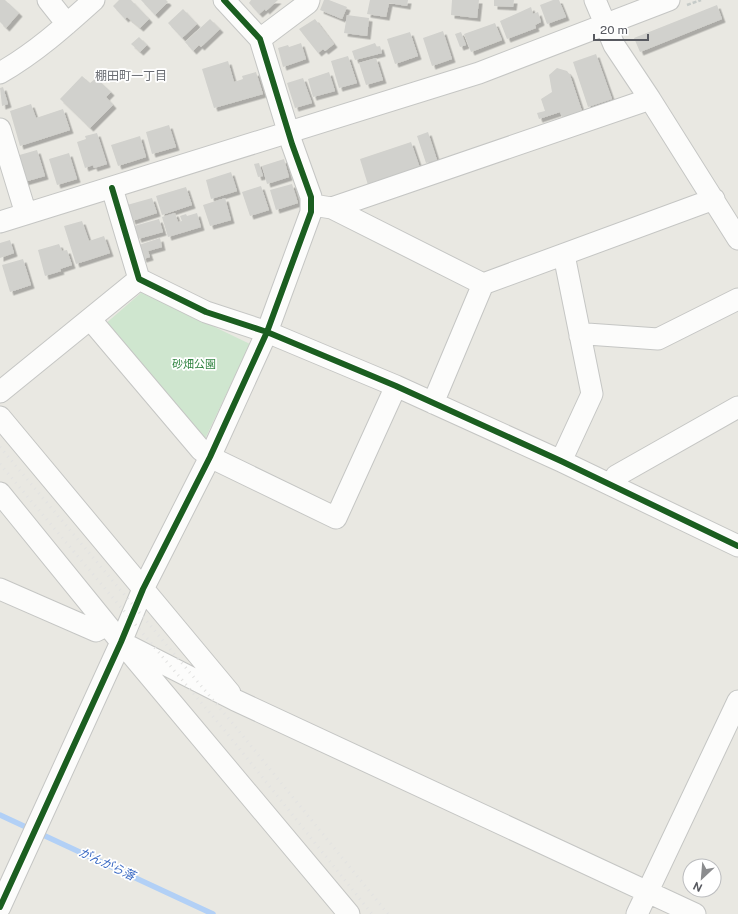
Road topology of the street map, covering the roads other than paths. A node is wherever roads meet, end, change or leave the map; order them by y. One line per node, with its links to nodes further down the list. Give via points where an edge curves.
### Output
1 (48, 0): 7 (street)
2 (94, 0): 7 (street)
3 (224, 0): 9 (street)
4 (309, 0): 9 (street)
5 (595, 0): 8 (street)
6 (669, 0): 8 (street)
7 (67, 24): 10 (street, via 48,41)
8 (606, 26): 11 (street, via 614,45); 13 (street, via 479,73)
9 (260, 39): 13 (street)
10 (0, 73)
11 (650, 99): 15 (street); 17 (street)
12 (0, 129): 18 (street)
13 (289, 133): 14 (street); 16 (street)
14 (112, 188): 18 (street); 22 (street)
15 (714, 199): 20 (street); 21 (street)
16 (312, 206): 17 (street); 26 (street)
17 (332, 208): 23 (street)
18 (26, 214): 19 (street)
19 (0, 222)
20 (738, 239)
21 (564, 255): 23 (street); 27 (street)
22 (139, 279): 25 (street); 26 (street, via 206,312)
23 (484, 284): 30 (street)
24 (738, 299): 27 (street, via 658,339 587,334)
25 (90, 319): 29 (street); 33 (street, via 201,450)
26 (267, 332): 28 (street); 33 (street)
27 (580, 336): 34 (street, via 592,394)
28 (396, 386): 30 (street); 33 (street, via 336,518)
29 (0, 392)
30 (433, 403): 34 (street)
31 (738, 407): 35 (street, via 616,476)
32 (0, 417): 39 (street)
33 (210, 457): 39 (street)
34 (561, 461): 35 (street)
35 (611, 485): 37 (street)
36 (0, 493): 40 (street)
37 (738, 546)
38 (0, 588): 40 (street, via 96,631)
39 (143, 589): 41 (street); 42 (street)
40 (107, 625): 41 (street)
41 (122, 642): 42 (street); 45 (street); 46 (street)
42 (235, 700): 44 (street)
43 (738, 701): 44 (street)
44 (648, 891): 47 (street); 48 (street)
45 (0, 907)
46 (349, 914)
47 (637, 914)
48 (696, 914)

